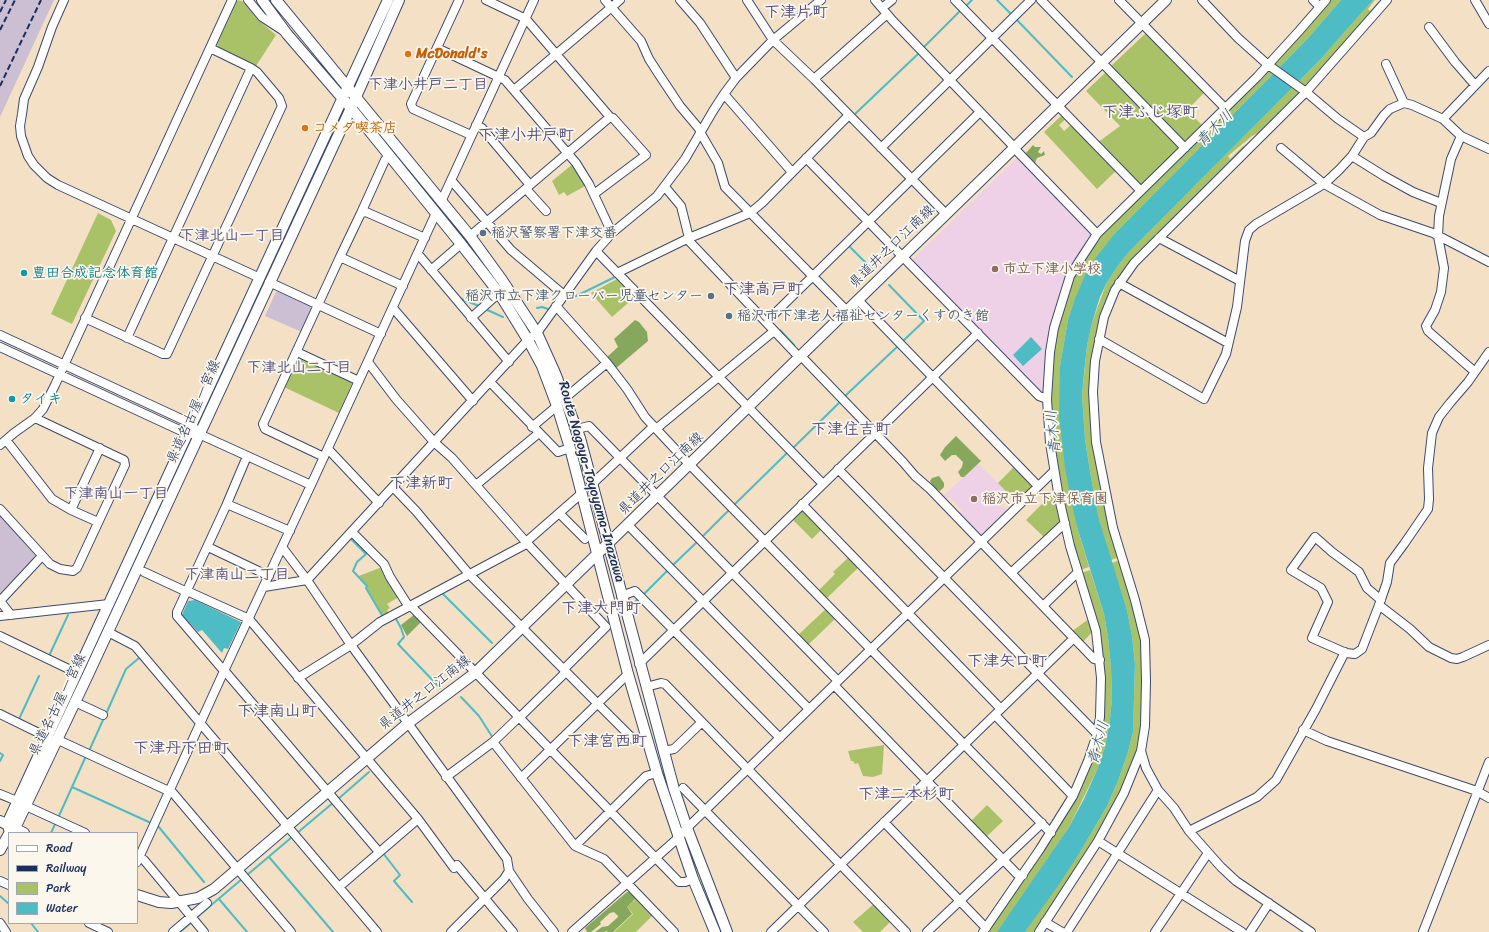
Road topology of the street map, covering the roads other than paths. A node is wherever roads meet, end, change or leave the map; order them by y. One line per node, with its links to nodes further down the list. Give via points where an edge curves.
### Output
1 (64, 0): 94 (street, via 24,99 20,126 24,146 34,165 58,185)
2 (232, 0): 39 (street)
3 (248, 0): 36 (street, via 262,17)
4 (262, 0): 36 (main road, Route Nagoya-Toyoyama-Inazawa)
5 (276, 0): 28 (main road, Route Nagoya-Toyoyama-Inazawa)
6 (388, 0): 52 (main road, 県道名古屋一宮線)
7 (399, 0): 56 (main road, 県道名古屋一宮線)
8 (459, 0): 40 (street)
9 (486, 0): 32 (street)
10 (534, 0): 32 (street)
11 (605, 0): 29 (street)
12 (620, 0): 29 (street)
13 (680, 0): 48 (street, via 700,23)
14 (747, 0): 38 (street)
15 (821, 0): 38 (street)
16 (875, 0): 31 (street)
17 (892, 0): 31 (street)
18 (955, 0): 37 (street)
19 (1031, 0): 37 (street)
20 (1041, 0): 42 (street)
21 (1119, 0): 33 (street)
22 (1166, 0): 33 (main road, 県道井之口江南線)
23 (1202, 0): 44 (street)
24 (1313, 0): 30 (street)
25 (1326, 0): 30 (street)
26 (1387, 0): 54 (street)
27 (1475, 0): 34 (street)
28 (283, 4): 52 (main road, Route Nagoya-Toyoyama-Inazawa)
29 (611, 8): 41 (street); 66 (street, via 641,41 660,76)
30 (1320, 8): 44 (street)
31 (884, 11): 49 (street); 50 (street)
32 (525, 18): 41 (street); 47 (street)
33 (1142, 23): 42 (main road, 県道井之口江南線); 60 (street)
34 (1489, 24)
35 (1429, 27): 51 (street)
36 (288, 34): 57 (main road, Route Nagoya-Toyoyama-Inazawa)
37 (992, 38): 50 (street); 59 (street)
38 (773, 40): 48 (street); 49 (street)
39 (210, 48): 45 (street); 94 (street)
40 (437, 48): 47 (street); 67 (street, via 411,104 413,109)
41 (556, 54): 53 (street); 63 (street)
42 (1102, 63): 59 (main road, 県道井之口江南線); 72 (street)
43 (1386, 64): 58 (street)
44 (1268, 65): 54 (street); 60 (street)
45 (250, 68): 101 (street); 108 (street, via 257,72 279,98 282,106)
46 (1489, 71): 51 (street)
47 (499, 76): 53 (street); 65 (street)
48 (736, 78): 55 (street)
49 (814, 79): 62 (street)
50 (950, 80): 61 (street); 70 (street)
51 (1475, 85): 64 (street)
52 (348, 88): 56 (main road, Route Nagoya-Toyoyama-Inazawa); 57 (main road, 県道名古屋一宮線)
53 (514, 90): 75 (street)
54 (1305, 92): 69 (street); 104 (street)
55 (724, 94): 66 (street); 79 (street)
56 (356, 97): 57 (main road, 県道名古屋一宮線); 87 (main road, Route Nagoya-Toyoyama-Inazawa)
57 (346, 103): 91 (main road, Route Nagoya-Toyoyama-Inazawa); 115 (main road, 県道名古屋一宮線)
58 (1404, 104): 64 (street, via 1423,108); 69 (street, via 1390,109 1371,133)
59 (1057, 105): 71 (main road, 県道井之口江南線); 85 (street)
60 (1225, 108): 72 (street)
61 (980, 112): 71 (street); 80 (street)
62 (849, 115): 70 (street); 77 (street)
63 (610, 117): 75 (street); 86 (street, via 646,155)
64 (1444, 119): 68 (street)
65 (476, 125): 67 (street); 83 (street, via 482,128)
66 (701, 132): 84 (street); 92 (street, via 718,162 726,186)
67 (472, 136): 81 (street)
68 (1461, 136): 74 (street); 88 (street, via 1451,159)
69 (1364, 137): 76 (street)
70 (881, 148): 80 (street)
71 (1014, 148): 93 (main road, 県道井之口江南線); 98 (street)
72 (1185, 148): 85 (street)
73 (1281, 148): 82 (street)
74 (1489, 149)
75 (568, 153): 83 (street); 86 (street)
76 (1352, 156): 82 (street); 88 (street, via 1413,192)
77 (806, 158): 79 (street); 95 (street)
78 (384, 160): 90 (street)
79 (792, 172): 92 (street)
80 (912, 179): 93 (street); 95 (street)
81 (451, 180): 87 (street); 96 (street)
82 (1324, 184): 100 (street, via 1380,215); 116 (street, via 1249,230 1245,241)
83 (528, 187): 89 (street); 96 (street)
84 (665, 187): 97 (street); 103 (street, via 681,206)
85 (1141, 191): 98 (street)
86 (594, 194): 97 (street)
87 (441, 202): 99 (main road, Route Nagoya-Toyoyama-Inazawa)
88 (1441, 203): 100 (street)
89 (546, 211)
90 (361, 213): 102 (street, via 366,212); 109 (street)
91 (436, 213): 102 (street); 105 (main road, Route Nagoya-Toyoyama-Inazawa)
92 (750, 213): 103 (street); 114 (street)
93 (946, 214): 110 (main road, 県道井之口江南線)
94 (131, 219): 101 (street); 126 (street)
95 (869, 221): 110 (street); 114 (street)
96 (488, 222): 99 (street); 120 (street, via 511,250)
97 (612, 233): 106 (street)
98 (1097, 234): 153 (street, via 1070,276 1063,298 1050,352)
99 (470, 236): 130 (main road, Route Nagoya-Toyoyama-Inazawa)
100 (1438, 236): 111 (street); 146 (street, via 1444,268 1441,292 1426,326 1428,331)
101 (173, 238): 108 (street); 134 (street)
102 (425, 238): 107 (street)
103 (689, 238): 113 (street); 128 (street)
104 (1159, 238): 116 (street); 117 (street, via 1134,263)
105 (461, 244): 112 (street); 119 (main road, Route Nagoya-Toyoyama-Inazawa)
106 (596, 251): 113 (street); 120 (street)
107 (418, 254): 112 (street); 118 (street)
108 (212, 256): 115 (street); 134 (street, via 167,354)
109 (340, 257): 118 (street); 122 (street)
110 (903, 257): 121 (main road, 県道井之口江南線); 131 (street)
111 (1489, 262)
112 (431, 270): 127 (street)
113 (617, 273): 148 (street)
114 (812, 276): 125 (street); 128 (street)
115 (265, 280): 122 (street); 160 (main road, 県道名古屋一宮線); 164 (main road, 県道名古屋一宮線)
116 (1240, 281): 137 (street)
117 (1119, 283): 135 (street, via 1104,317); 137 (street)
118 (403, 286): 124 (street)
119 (499, 293): 127 (street); 136 (main road, Route Nagoya-Toyoyama-Inazawa)
120 (564, 295): 123 (street)
121 (858, 300): 125 (main road, 県道井之口江南線); 149 (street)
122 (318, 305): 132 (street); 139 (street)
123 (556, 306): 130 (street); 144 (street)
124 (393, 308): 132 (street); 154 (street)
125 (847, 311): 141 (main road, 県道井之口江南線)
126 (85, 318): 134 (street); 145 (street)
127 (471, 318): 143 (street)
128 (766, 322): 129 (street)
129 (774, 331): 141 (street); 148 (street)
130 (536, 333): 136 (street); 152 (main road, Route Nagoya-Toyoyama-Inazawa)
131 (978, 333): 149 (street); 153 (street, via 1038,396)
132 (381, 334): 142 (street)
133 (0, 335): 145 (street)
134 (127, 338)
135 (1099, 339): 137 (street, via 1204,399 1226,354); 265 (street, via 1093,392 1096,442 1113,528 1144,640 1146,689)
136 (528, 340): 143 (street); 155 (main road, Route Nagoya-Toyoyama-Inazawa)
137 (1228, 343)
138 (0, 347): 147 (street)
139 (296, 352): 150 (street); 170 (street, via 264,424 265,429)
140 (1489, 352): 146 (street)
141 (800, 356): 156 (main road, 県道井之口江南線); 163 (street)
142 (368, 362): 150 (street); 165 (street)
143 (509, 362): 151 (street)
144 (607, 363): 152 (street); 159 (street)
145 (64, 364): 147 (street); 160 (street)
146 (1475, 372): 217 (street, via 1439,417 1432,433 1428,468 1428,509 1390,563)
147 (60, 374): 157 (street); 160 (street)
148 (719, 377): 156 (street); 159 (street)
149 (932, 377): 163 (street); 180 (street)
150 (359, 381): 169 (street)
151 (490, 382): 154 (street); 158 (street)
152 (565, 398): 161 (main road, Route Nagoya-Toyoyama-Inazawa)
153 (1047, 399): 175 (street)
154 (473, 401): 165 (street)
155 (557, 406): 158 (street); 168 (main road, Route Nagoya-Toyoyama-Inazawa)
156 (749, 407): 173 (main road, 県道井之口江南線); 177 (street)
157 (36, 418): 166 (street, via 14,432); 167 (street)
158 (532, 427): 162 (street)
159 (655, 428): 171 (street); 173 (street)
160 (190, 429): 164 (street); 218 (main road, 県道名古屋一宮線)
161 (577, 429): 171 (street, via 589,426); 176 (main road, Route Nagoya-Toyoyama-Inazawa)
162 (539, 433): 168 (street, via 558,452); 179 (street)
163 (875, 433): 174 (street); 197 (street)
164 (199, 434): 178 (street); 227 (main road, 県道名古屋一宮線)
165 (434, 442): 179 (street); 181 (street)
166 (3, 443): 188 (street, via 52,499)
167 (100, 448): 188 (street); 190 (street, via 124,460 125,465)
168 (570, 448): 182 (main road, Route Nagoya-Toyoyama-Inazawa)
169 (328, 449): 170 (street); 184 (street)
170 (324, 457): 178 (street)
171 (619, 458): 176 (street); 183 (street)
172 (245, 461): 186 (street)
173 (690, 465): 183 (main road, 県道井之口江南線); 196 (street)
174 (838, 469): 177 (street); 210 (street)
175 (1054, 470): 180 (street); 191 (street)
176 (592, 484): 199 (main road, Route Nagoya-Toyoyama-Inazawa)
177 (822, 484): 185 (street)
178 (311, 485): 193 (street)
179 (476, 485): 198 (street)
180 (1038, 486): 197 (street)
181 (393, 487): 184 (street); 208 (street, via 421,515)
182 (582, 493): 189 (street); 202 (main road, Route Nagoya-Toyoyama-Inazawa)
183 (658, 496): 192 (main road, 県道井之口江南線); 205 (street)
184 (379, 502): 194 (street)
185 (802, 504): 196 (street); 221 (street)
186 (226, 506): 193 (street, via 229,505); 200 (street)
187 (0, 509): 203 (street)
188 (71, 510): 190 (street)
189 (560, 513): 195 (street); 198 (street)
190 (98, 522): 203 (street, via 77,568 73,571 60,569)
191 (1065, 523): 206 (street); 207 (street)
192 (628, 525): 199 (main road, 県道井之口江南線); 216 (street)
193 (290, 531): 201 (street)
194 (352, 532): 211 (street); 220 (street, via 384,564)
195 (585, 539)
196 (764, 540): 205 (street); 232 (street)
197 (981, 542): 207 (street); 210 (street)
198 (527, 543): 208 (street); 212 (street)
199 (608, 545): 202 (main road, 県道井之口江南線); 215 (main road, Route Nagoya-Toyoyama-Inazawa)
200 (208, 547): 209 (street); 214 (street)
201 (282, 547): 209 (street); 211 (street)
202 (598, 555): 212 (main road, 県道井之口江南線); 240 (main road, Route Nagoya-Toyoyama-Inazawa)
203 (42, 556): 222 (street, via 0,601)
204 (144, 572): 214 (street)
205 (732, 572): 216 (street); 243 (street)
206 (1078, 572): 219 (street); 234 (street, via 1096,631)
207 (1011, 573): 219 (street)
208 (469, 574): 220 (street); 225 (street)
209 (269, 576): 213 (street)
210 (944, 578): 221 (street); 241 (street)
211 (307, 580): 213 (street); 230 (street)
212 (567, 585): 225 (main road, 県道井之口江南線); 237 (street, via 606,627)
213 (264, 587): 224 (street)
214 (187, 591): 224 (street); 236 (street, via 177,616)
215 (621, 596): 226 (street, via 636,591); 235 (main road, Route Nagoya-Toyoyama-Inazawa)
216 (703, 601): 226 (street); 247 (street)
217 (1380, 602): 231 (street, via 1429,647 1451,658 1463,658); 233 (street, via 1362,649 1355,654); 233 (street, via 1367,588 1359,572 1315,537 1291,570 1321,588 1328,602 1312,638)
218 (109, 604): 222 (street); 238 (main road, 県道名古屋一宮線)
219 (1043, 606): 229 (street)
220 (410, 607): 230 (street, via 380,622); 239 (street)
221 (908, 613): 232 (street); 248 (street)
222 (11, 615): 223 (street)
223 (0, 616)
224 (248, 620): 236 (street); 242 (street)
225 (522, 628): 237 (street); 239 (main road, 県道井之口江南線)
226 (673, 630): 235 (street); 260 (street)
227 (108, 632): 245 (main road, 県道名古屋一宮線); 254 (street, via 135,646)
228 (0, 636): 238 (street)
229 (1074, 638): 234 (street, via 1094,659); 241 (street)
230 (351, 645): 242 (street); 255 (street)
231 (1489, 645)
232 (871, 649): 243 (street); 262 (street)
233 (1345, 652): 256 (street)
234 (1100, 660): 257 (street, via 1101,699)
235 (639, 664): 244 (main road, Route Nagoya-Toyoyama-Inazawa)
236 (224, 670): 254 (street); 277 (street)
237 (565, 671): 246 (street); 252 (street)
238 (78, 673): 259 (main road, 県道名古屋一宮線)
239 (475, 674): 252 (street); 255 (main road, 県道井之口江南線)
240 (628, 674): 246 (street); 258 (main road, Route Nagoya-Toyoyama-Inazawa)
241 (1038, 674): 248 (street); 257 (street)
242 (298, 678): 266 (street)
243 (836, 683): 247 (street); 272 (street)
244 (646, 687): 253 (street, via 665,684); 264 (main road, Route Nagoya-Toyoyama-Inazawa)
245 (75, 702): 250 (street); 259 (main road, 県道名古屋一宮線)
246 (598, 704): 258 (street, via 634,740); 263 (street)
247 (809, 709): 260 (street)
248 (1001, 709): 251 (street)
249 (0, 714): 259 (street)
250 (102, 715)
251 (994, 715): 262 (street); 279 (street)
252 (519, 718): 261 (street); 263 (street)
253 (702, 722): 264 (street, via 674,749); 268 (street)
254 (201, 724): 276 (street); 288 (street)
255 (407, 724): 266 (main road, 県道井之口江南線); 270 (street)
256 (1303, 730): 275 (street); 290 (street, via 1276,780 1268,788 1257,797)
257 (1096, 734): 279 (street)
258 (646, 736): 269 (main road, Route Nagoya-Toyoyama-Inazawa)
259 (52, 738): 276 (street); 281 (main road, 県道名古屋一宮線)
260 (780, 738): 268 (street)
261 (493, 742): 270 (street); 271 (street)
262 (965, 744): 272 (street); 286 (street)
263 (550, 750): 271 (street); 282 (street)
264 (663, 751): 289 (main road, Route Nagoya-Toyoyama-Inazawa)
265 (1141, 751): 274 (street, via 1146,768); 295 (street, via 1124,793)
266 (366, 759): 277 (main road, 県道井之口江南線); 284 (street)
267 (1489, 762): 275 (street)
268 (747, 769): 283 (street); 304 (street)
269 (657, 773): 282 (street, via 646,776); 294 (main road, Route Nagoya-Toyoyama-Inazawa)
270 (446, 777): 306 (street, via 506,859)
271 (521, 778): 296 (street)
272 (927, 781): 285 (street); 303 (street)
273 (683, 788): 283 (street)
274 (1158, 790): 290 (street); 299 (street)
275 (1478, 791): 280 (street); 348 (street)
276 (170, 792): 302 (street); 305 (street)
277 (328, 792): 288 (main road, 県道井之口江南線); 298 (street)
278 (0, 794): 281 (street)
279 (1073, 796): 293 (street)
280 (1489, 798)
281 (22, 804): 287 (main road, 県道名古屋一宮線); 292 (street)
282 (610, 811): 296 (street); 301 (street)
283 (704, 811): 289 (street); 318 (street)
284 (418, 819): 298 (street); 313 (street, via 454,868 457,865)
285 (884, 822): 304 (street); 314 (street)
286 (1042, 823): 293 (street); 303 (street)
287 (8, 826): 291 (main road); 297 (main road, 県道名古屋一宮線)
288 (288, 826): 305 (main road, 県道井之口江南線); 310 (street)
289 (686, 828): 294 (street); 336 (main road, Route Nagoya-Toyoyama-Inazawa)
290 (1189, 831): 300 (street)
291 (22, 832)
292 (83, 832)
293 (1051, 833): 307 (street)
294 (678, 838): 301 (street); 308 (main road, Route Nagoya-Toyoyama-Inazawa)
295 (1098, 841): 299 (street); 320 (street)
296 (575, 846): 309 (street, via 604,859)
297 (0, 850)
298 (379, 852): 310 (street)
299 (1117, 853): 311 (street); 343 (street)
300 (1208, 853): 311 (street); 317 (street, via 1236,881)
301 (656, 858): 308 (street, via 679,882); 309 (street)
302 (138, 859): 315 (street, via 144,860)
303 (1003, 860): 307 (street, via 1017,874); 314 (street)
304 (840, 864): 318 (street); 339 (street)
305 (238, 869): 315 (main road, 県道井之口江南線, via 214,889 198,898); 328 (street)
306 (509, 872): 313 (street); 332 (street)
307 (1023, 875): 324 (street)
308 (693, 879): 335 (main road, Route Nagoya-Toyoyama-Inazawa)
309 (628, 884): 333 (street); 334 (street)
310 (339, 887): 329 (street)
311 (1181, 893): 344 (street); 345 (street)
312 (138, 895): 315 (main road, 県道井之口江南線, via 159,902)
313 (485, 897): 330 (street); 331 (street)
314 (960, 901): 324 (street); 340 (street)
315 (179, 902): 319 (street)
316 (207, 903): 319 (street)
317 (1269, 903): 346 (street); 347 (street)
318 (798, 906): 337 (street); 338 (street)
319 (191, 916): 326 (street); 327 (street)
320 (1046, 922): 341 (street); 342 (street)
321 (0, 923): 325 (street)
322 (92, 924): 323 (street)
323 (107, 929)
324 (985, 930)
325 (6, 932)
326 (173, 932)
327 (204, 932)
328 (291, 932)
329 (377, 932)
330 (451, 932)
331 (513, 932)
332 (554, 932)
333 (572, 932)
334 (674, 932)
335 (715, 932)
336 (727, 932)
337 (771, 932)
338 (824, 932)
339 (906, 932)
340 (927, 932)
341 (1039, 932)
342 (1062, 932)
343 (1067, 932)
344 (1156, 932)
345 (1242, 932)
346 (1250, 932)
347 (1311, 932)
348 (1422, 932)

